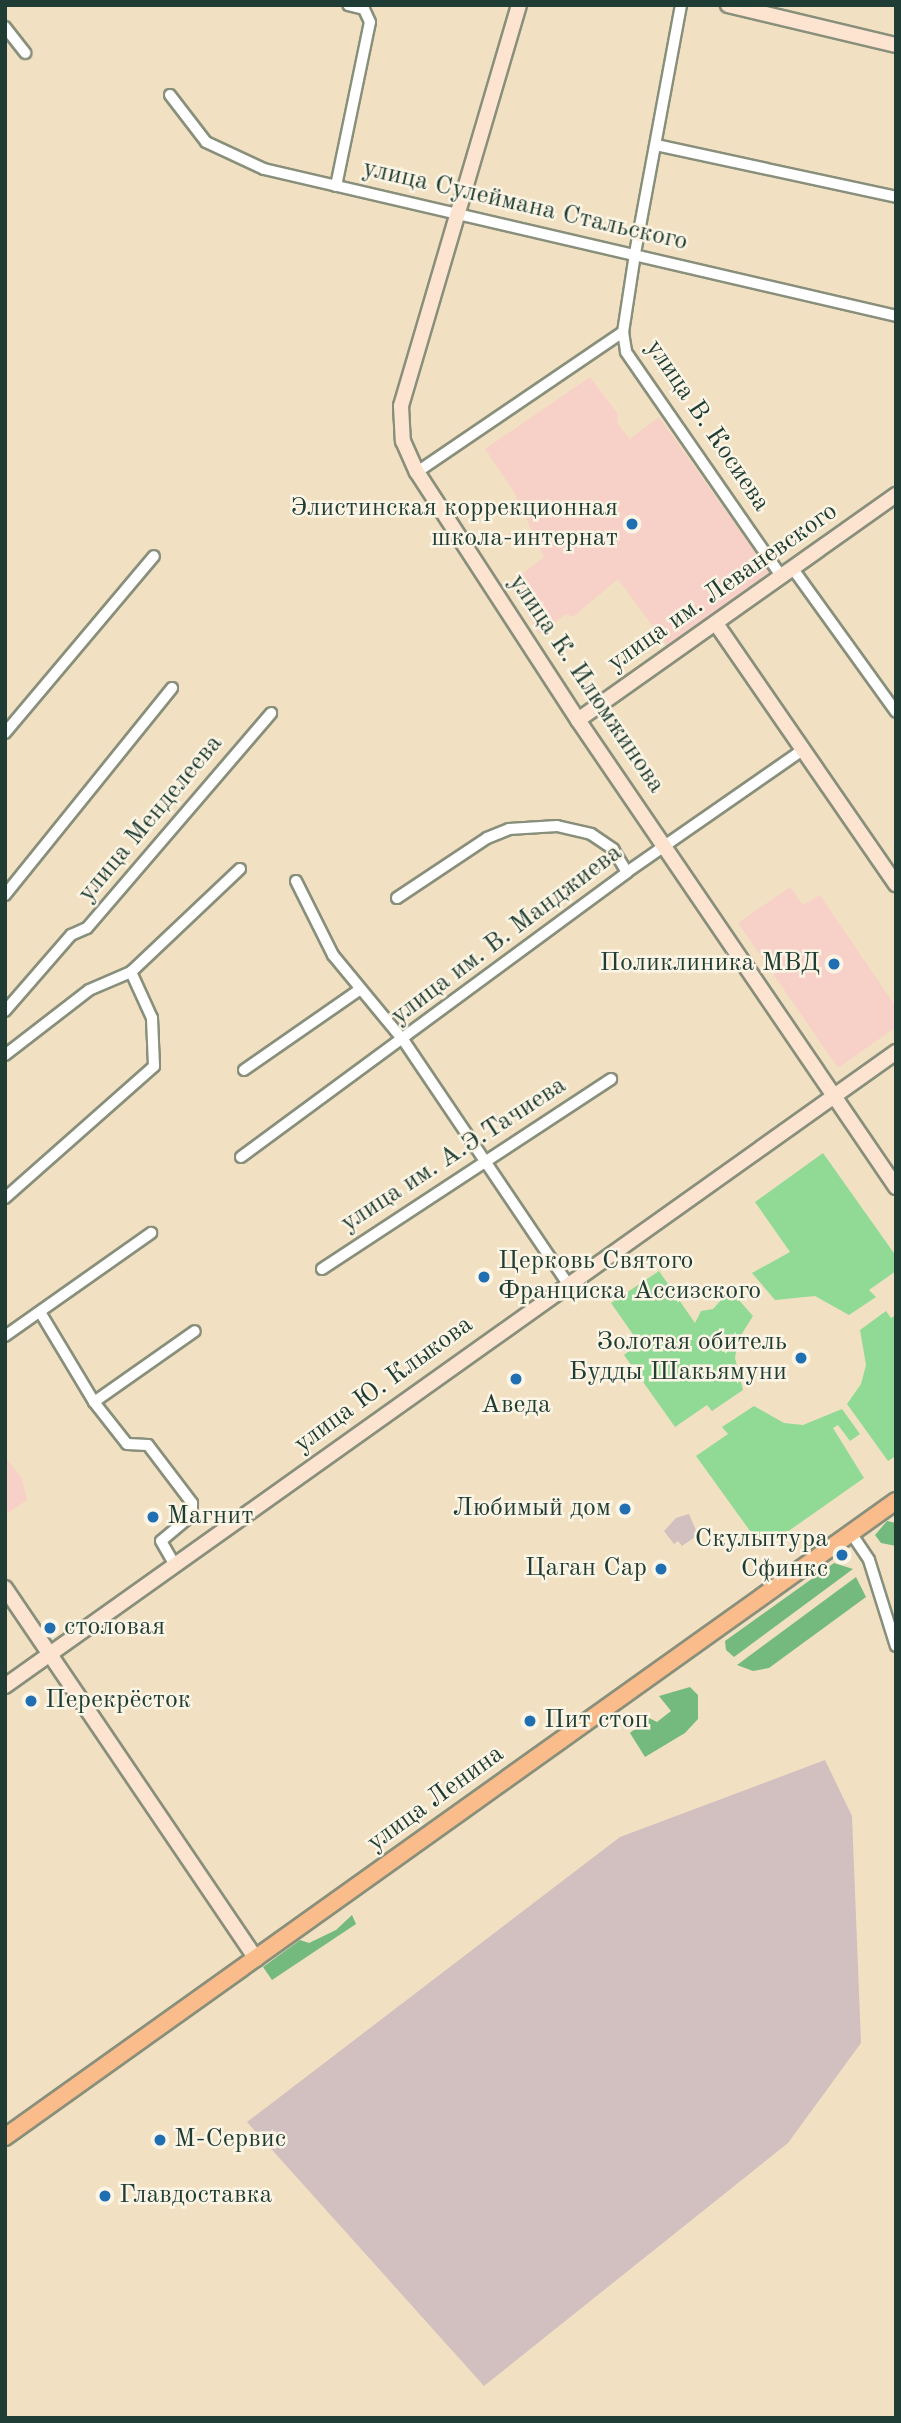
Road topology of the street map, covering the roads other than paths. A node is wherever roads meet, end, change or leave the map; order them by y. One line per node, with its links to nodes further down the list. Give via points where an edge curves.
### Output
1 (348, 5): 10 (street, via 363,9 370,22)
2 (520, 5): 12 (street, улица К. Илюмжинова)
3 (681, 5): 9 (street, улица В. Косиева)
4 (727, 5): 6 (street)
5 (5, 27): 7 (street)
6 (896, 45)
7 (25, 53)
8 (170, 96): 10 (street, улица Сулеймана Стальского, via 206,142 264,169)
9 (656, 145): 11 (street); 13 (street, улица В. Косиева)
10 (336, 186): 12 (street, улица Сулеймана Стальского)
11 (896, 197)
12 (456, 214): 13 (street, улица Сулеймана Стальского); 16 (street, улица К. Илюмжинова, via 401,406 403,441)
13 (635, 254): 14 (street, улица Сулеймана Стальского); 15 (street, улица В. Косиева)
14 (896, 316)
15 (622, 332): 16 (street, улица В. Косиева); 19 (street, улица В. Косиева, via 626,352)
16 (417, 472): 24 (street, улица К. Илюмжинова)
17 (896, 495): 19 (street, улица им. Леваневского)
18 (155, 556): 25 (street)
19 (788, 573): 20 (street, улица им. Леваневского); 22 (street, улица В. Косиева)
20 (717, 625): 24 (street, улица им. Леваневского); 26 (street)
21 (172, 688): 32 (street)
22 (896, 712)
23 (271, 713): 36 (street, улица Менделеева, via 88,928 71,935)
24 (578, 720): 27 (street, улица К. Илюмжинова)
25 (5, 733)
26 (801, 751): 27 (street, улица им. В. Манджиева); 31 (street)
27 (667, 846): 29 (street, улица им. В. Манджиева); 42 (street, улица К. Илюмжинова)
28 (240, 869): 34 (street)
29 (627, 873): 33 (street, via 613,849 591,834 557,826 509,828); 37 (street, улица им. В. Манджиева)
30 (296, 881): 35 (street, via 333,955)
31 (896, 884)
32 (5, 895)
33 (397, 898)
34 (131, 972): 39 (street, via 89,990); 46 (street, via 152,1018 154,1066)
35 (359, 989): 37 (street); 40 (street)
36 (5, 1011)
37 (404, 1041): 43 (street, улица им. В. Манджиева); 44 (street)
38 (896, 1052): 42 (street, улица Ю. Клыкова)
39 (5, 1055)
40 (244, 1070)
41 (611, 1079): 44 (street, улица им. А.Э.Тачиева)
42 (833, 1095): 45 (street, улица К. Илюмжинова); 49 (street, улица Ю. Клыкова)
43 (241, 1157)
44 (482, 1160): 48 (street, улица им. А.Э.Тачиева); 49 (street)
45 (896, 1187)
46 (5, 1198)
47 (151, 1233): 50 (street)
48 (322, 1269)
49 (568, 1284): 56 (street, улица Ю. Клыкова)
50 (40, 1311): 52 (street); 53 (street)
51 (195, 1331): 53 (street)
52 (5, 1336)
53 (94, 1402): 56 (street, via 127,1444 148,1445 192,1503 192,1515 161,1541)
54 (896, 1501): 55 (main road, улица Ленина)
55 (851, 1533): 58 (street, via 869,1560); 61 (main road, улица Ленина)
56 (175, 1565): 59 (street, улица Ю. Клыкова)
57 (5, 1588): 59 (street)
58 (896, 1646)
59 (50, 1655): 60 (street, улица Ю. Клыкова); 61 (street)
60 (5, 1686)
61 (256, 1959): 62 (main road, улица Ленина)
62 (5, 2137)

